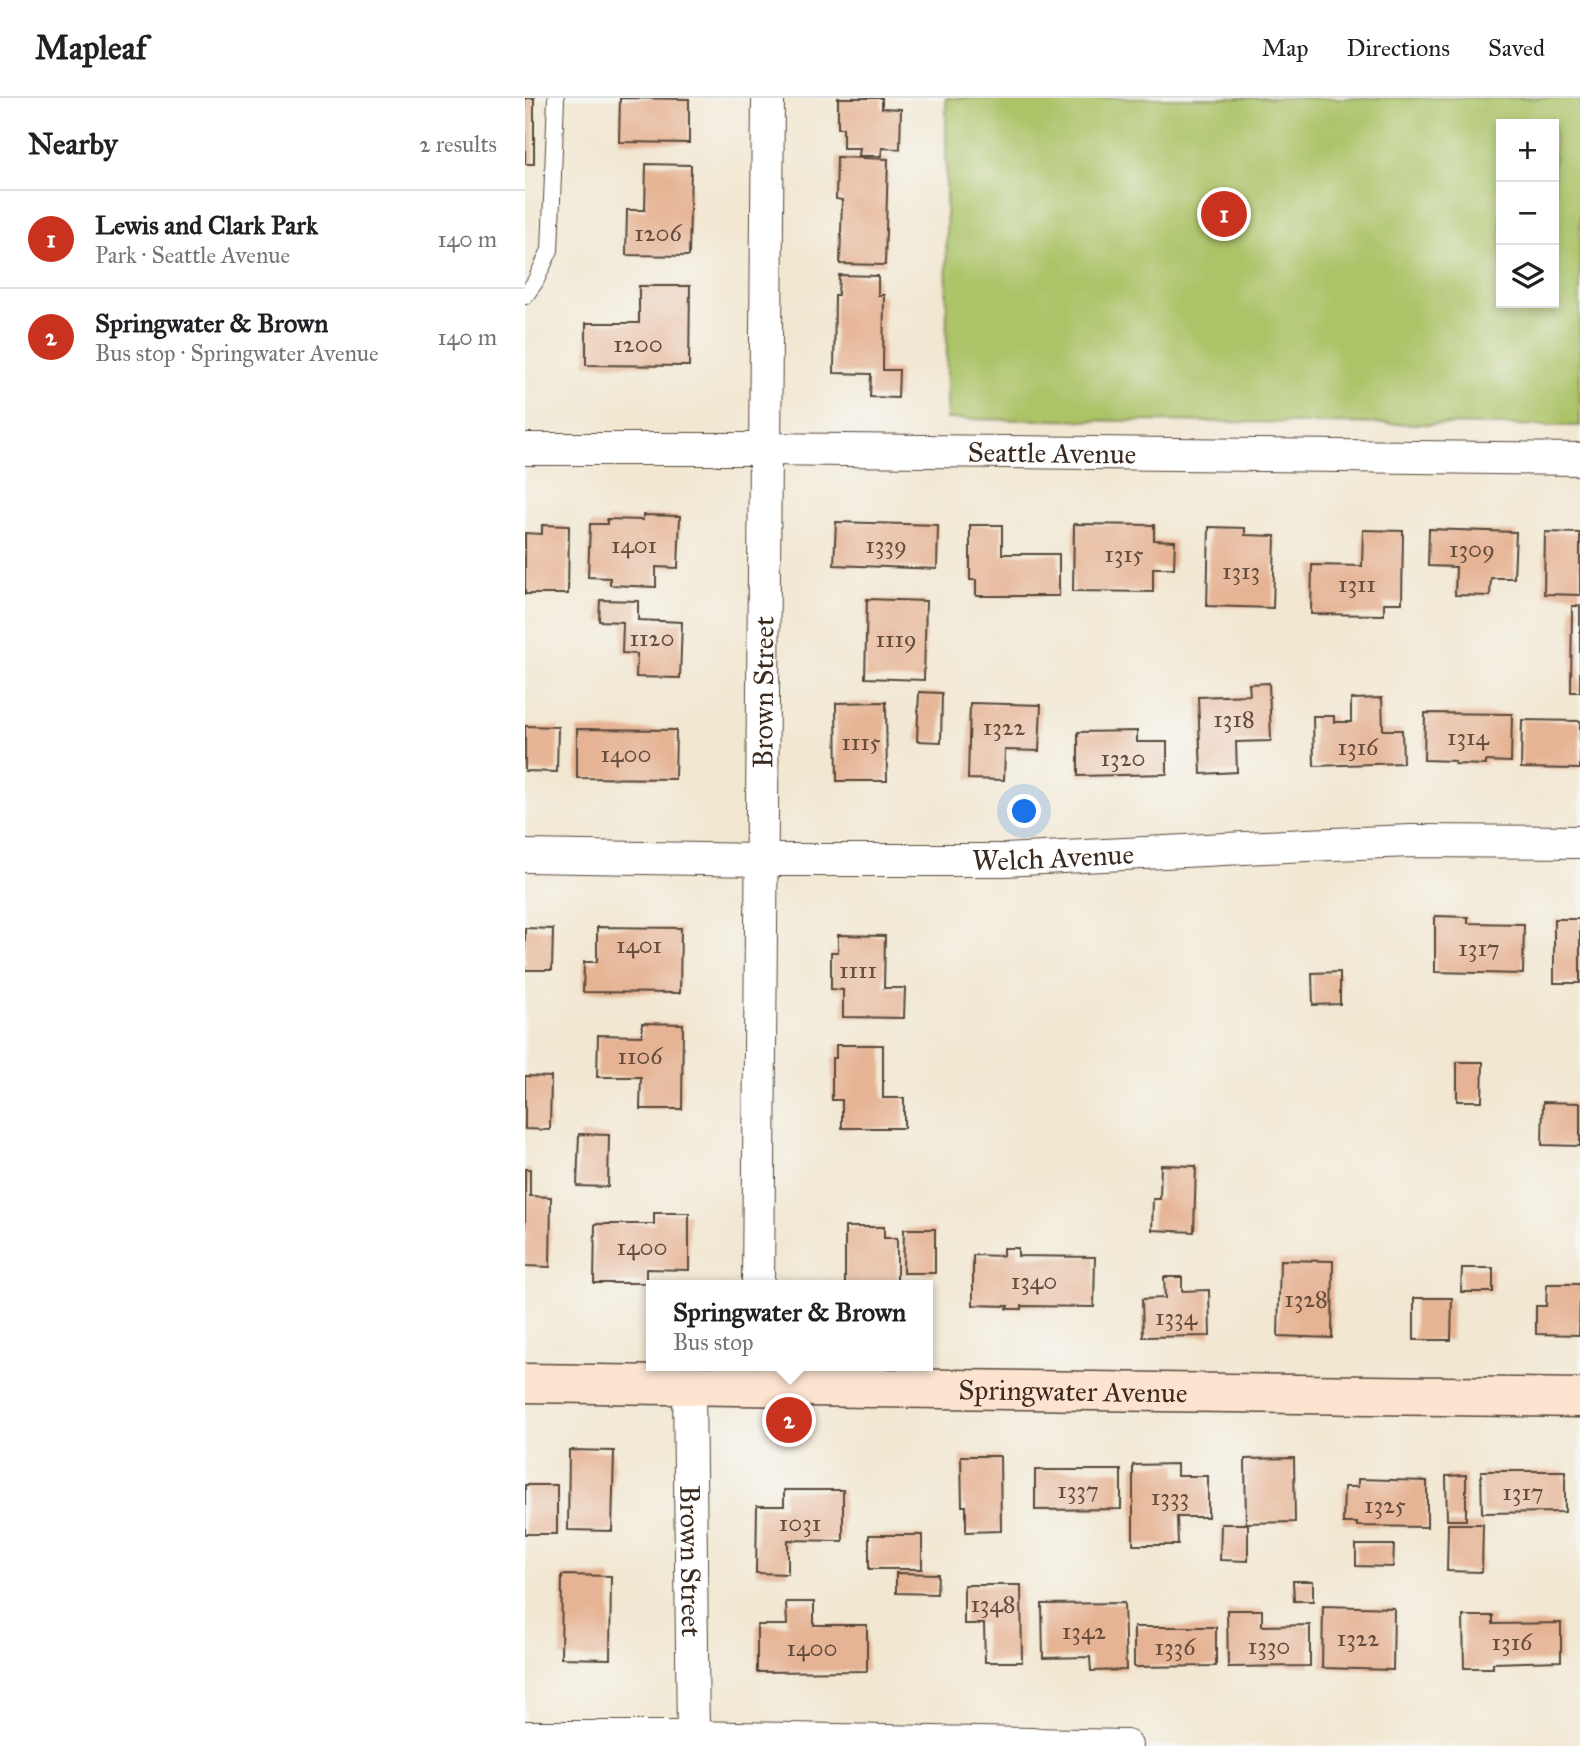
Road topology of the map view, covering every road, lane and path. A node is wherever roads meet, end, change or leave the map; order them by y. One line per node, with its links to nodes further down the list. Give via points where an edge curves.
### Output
1 (557, 98): 3 (lane, via 550,250)
2 (768, 98): 5 (street, Brown Street)
3 (525, 296)
4 (525, 449): 5 (street, Seattle Avenue)
5 (765, 449): 6 (street, Seattle Avenue); 9 (street, Brown Street)
6 (1580, 459)
7 (1580, 842): 9 (street, Welch Avenue, via 1412,841 1004,860)
8 (525, 856): 9 (street, Welch Avenue)
9 (761, 860): 10 (street, Brown Street)
10 (758, 1280)
11 (757, 1376): 13 (street, Springwater Avenue); 14 (street, Springwater Avenue)
12 (525, 1383): 13 (street, Springwater Avenue)
13 (689, 1386): 16 (street, Brown Street)
14 (1580, 1398)
15 (525, 1737): 16 (street)
16 (693, 1737): 17 (street)
17 (945, 1744): 18 (street)
18 (1126, 1746)

